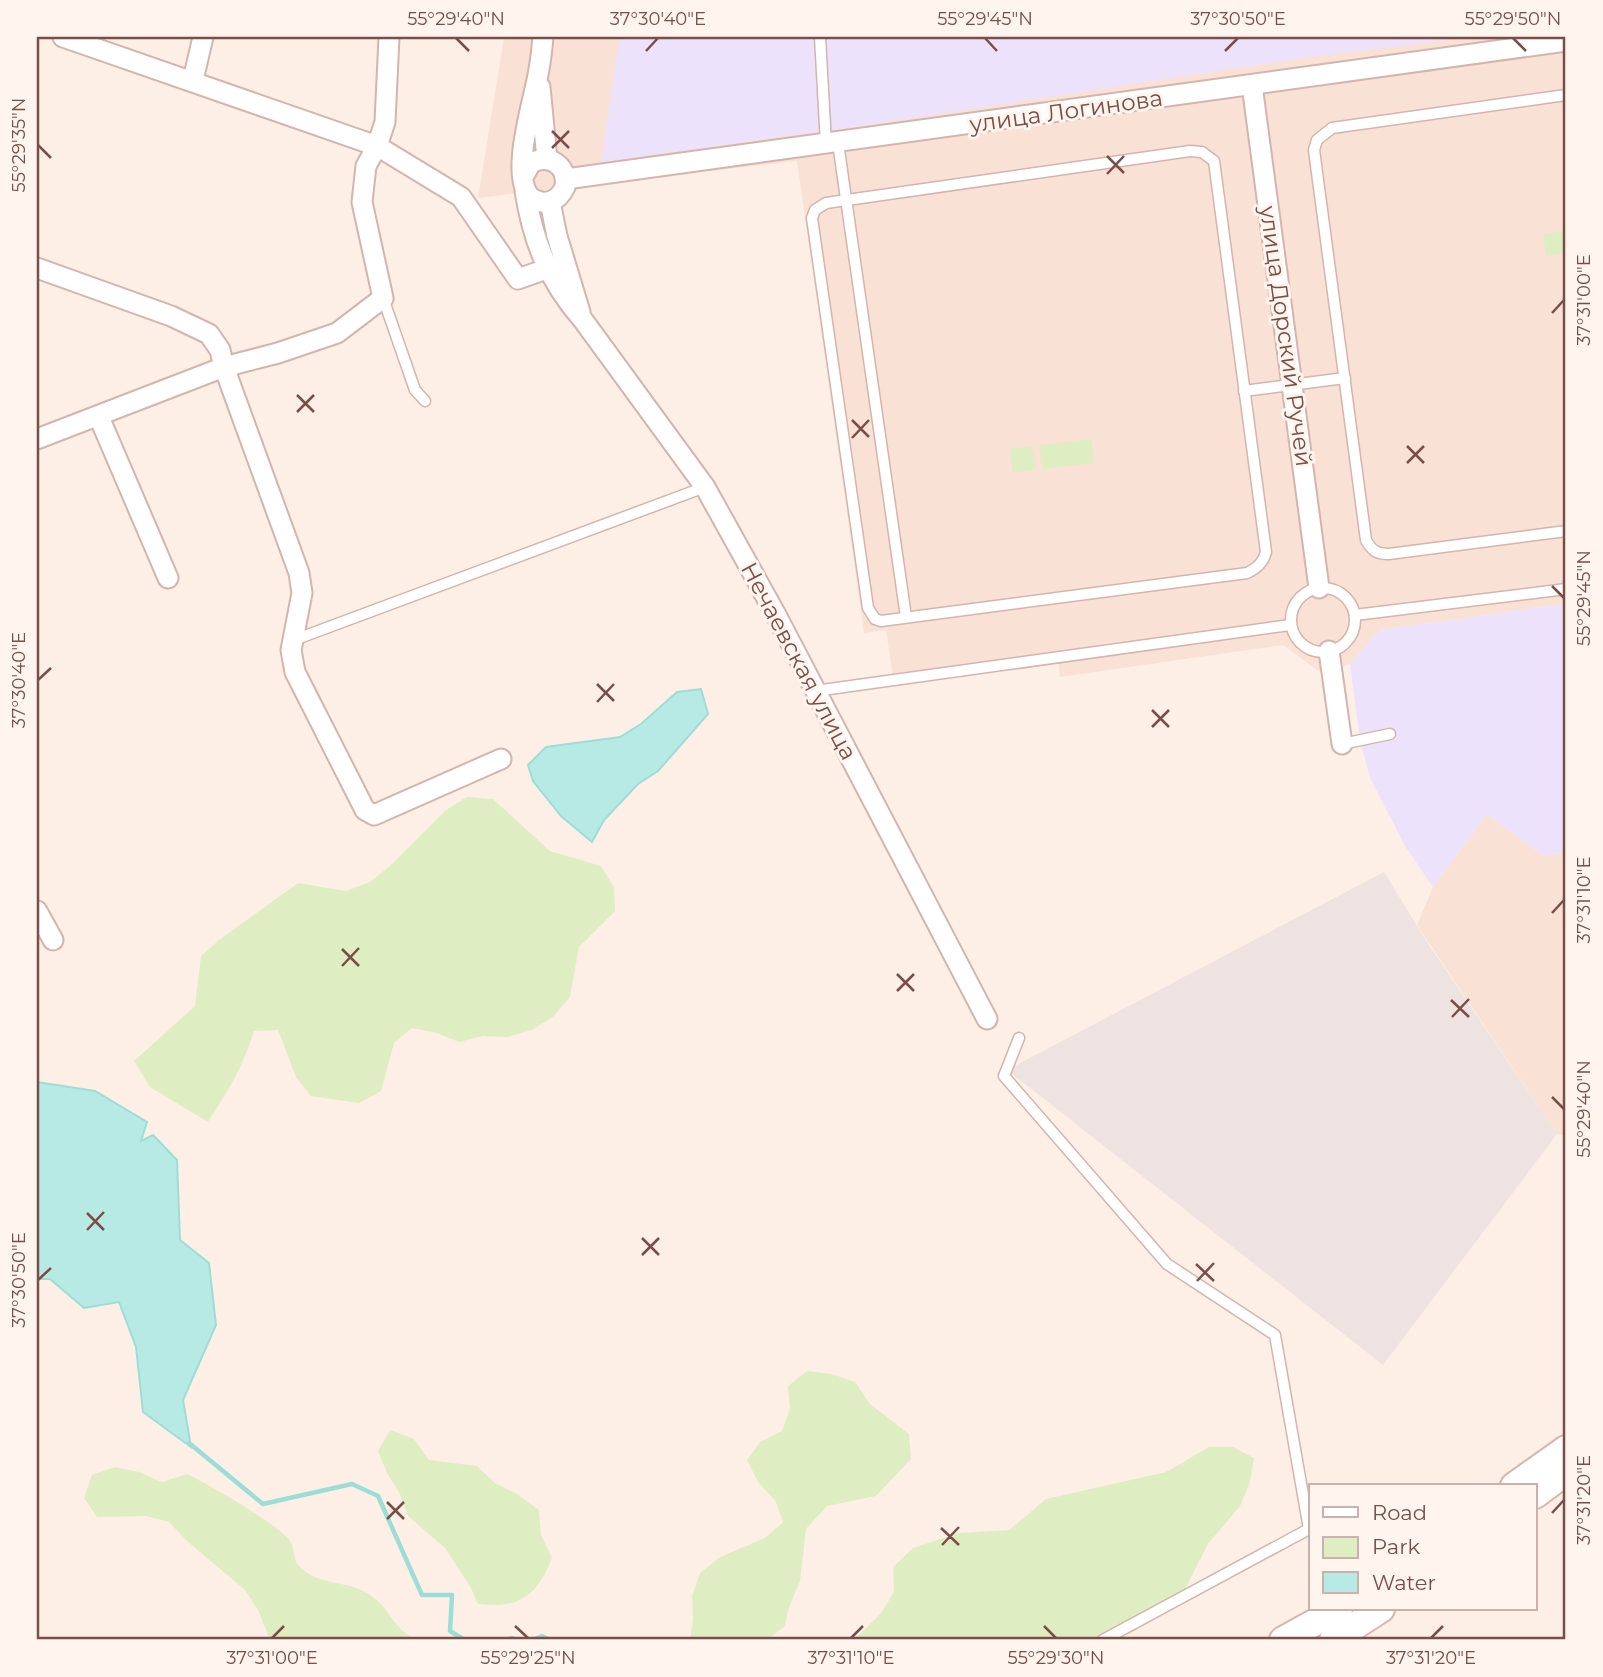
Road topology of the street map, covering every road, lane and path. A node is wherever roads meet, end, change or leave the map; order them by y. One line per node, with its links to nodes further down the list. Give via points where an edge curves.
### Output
1 (62, 37): 8 (street)
2 (203, 37): 8 (street)
3 (389, 37): 12 (street, via 386,122)
4 (543, 37): 7 (street)
5 (820, 37): 11 (lane)
6 (1566, 41): 9 (street, улица Логинова)
7 (539, 72): 13 (street); 15 (street, Нечаевская улица, via 526,126)
8 (193, 80): 12 (street)
9 (1252, 85): 11 (street, улица Логинова); 24 (street, улица Дорский Ручей)
10 (1566, 95): 23 (lane, via 1332,128 1317,139 1314,150)
11 (832, 144): 14 (street, улица Логинова); 16 (lane)
12 (377, 146): 18 (street, via 461,197 518,279); 20 (street, via 366,166 362,202)
13 (547, 159): 14 (street, via 561,166); 15 (street, via 531,163)
14 (566, 179): 17 (street, via 563,192)
15 (524, 184): 17 (street, via 534,200); 18 (street, Нечаевская улица, via 529,220)
16 (846, 200): 25 (lane, via 1202,152 1214,161); 35 (lane); 35 (lane, via 826,203 812,218 868,608 876,619)
17 (550, 202): 21 (street, Нечаевская улица)
18 (551, 267): 21 (street, Нечаевская улица, via 562,297)
19 (37, 268): 22 (street, via 209,334)
20 (383, 298): 22 (street, via 337,333); 26 (lane, via 415,390)
21 (583, 320): 29 (street, Нечаевская улица)
22 (224, 367): 27 (street); 37 (street, via 299,573 302,593)
23 (1345, 378): 24 (lane); 30 (lane, via 1370,549 1389,554)
24 (1292, 385): 25 (lane); 32 (street, улица Дорский Ручей)
25 (1244, 391): 35 (lane, via 1266,552 1257,568 1247,573)
26 (425, 401)
27 (99, 417): 28 (street); 31 (street)
28 (37, 439)
29 (705, 487): 37 (lane); 39 (street, Нечаевская улица)
30 (1566, 531)
31 (168, 578)
32 (1319, 588): 34 (lane, via 1339,592); 36 (lane, via 1299,598)
33 (1566, 589): 34 (lane)
34 (1355, 615): 38 (lane, via 1347,642)
35 (906, 617)
36 (1290, 625): 38 (lane, via 1305,647); 39 (lane)
37 (293, 640): 42 (street, via 295,672 365,810 373,815)
38 (1329, 652): 41 (street)
39 (815, 691): 45 (street, Нечаевская улица)
40 (1390, 734): 41 (lane)
41 (1342, 744)
42 (501, 759)
43 (37, 911): 44 (street)
44 (53, 940)
45 (987, 1019)
46 (1019, 1038): 53 (lane, via 1003,1076 1167,1264 1275,1335 1309,1529)
47 (1566, 1449): 49 (main road)
48 (1566, 1472): 50 (main road)
49 (1517, 1484)
50 (1536, 1494)
51 (1337, 1610): 54 (main road)
52 (1379, 1610): 55 (main road)
53 (1103, 1640)
54 (1283, 1640)
55 (1333, 1640)

